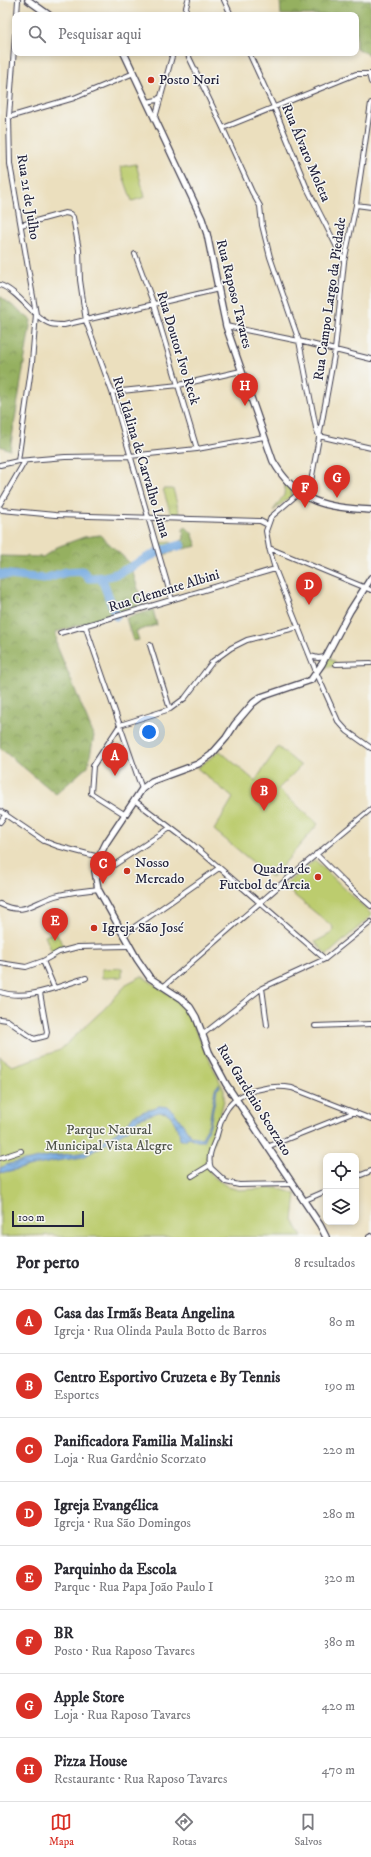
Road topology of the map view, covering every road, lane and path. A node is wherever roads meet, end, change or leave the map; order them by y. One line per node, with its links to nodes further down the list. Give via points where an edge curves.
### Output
1 (18, 0): 5 (street)
2 (28, 0): 6 (street)
3 (188, 0): 7 (street)
4 (224, 0): 8 (street)
5 (17, 12)
6 (44, 12)
7 (185, 12)
8 (230, 12)
9 (13, 56): 21 (street, Rua 21 de Julho)
10 (126, 56): 14 (street, Rua Raposo Tavares)
11 (172, 56): 17 (street)
12 (187, 56): 23 (street)
13 (250, 56): 20 (street, Rua Álvaro Moleta)
14 (134, 73): 18 (street, Rua Raposo Tavares); 21 (street, via 74,98)
15 (370, 74): 16 (street); 20 (street, via 356,74)
16 (371, 82)
17 (161, 96): 18 (street, via 157,100); 22 (street)
18 (147, 102): 22 (street, Rua Raposo Tavares)
19 (371, 103): 24 (street, Rua Campo Largo da Piedade)
20 (274, 107): 23 (street); 28 (street, Rua Álvaro Moleta, via 306,186)
21 (9, 117): 26 (street, Rua 21 de Julho, via 10,164)
22 (155, 118): 30 (street, Rua Raposo Tavares, via 202,220)
23 (223, 128): 35 (street, via 260,206 270,257)
24 (356, 205): 25 (street); 28 (street, Rua Campo Largo da Piedade)
25 (371, 207)
26 (21, 225): 32 (street, Rua 21 de Julho); 33 (street, Rua Idalina de Carvalho Lima, via 65,213 73,217)
27 (135, 254): 31 (street, Rua Doutor Ivo Reck)
28 (344, 262): 36 (street, Rua Campo Largo da Piedade)
29 (0, 285): 32 (street, via 24,301)
30 (219, 289): 31 (street); 34 (street, Rua Raposo Tavares)
31 (154, 305): 33 (street); 39 (street, Rua Doutor Ivo Reck)
32 (36, 314): 33 (street, via 50,324 64,325); 46 (street, Rua 21 de Julho)
33 (86, 321): 40 (street, Rua Idalina de Carvalho Lima)
34 (226, 326): 35 (street); 38 (street, Rua Raposo Tavares)
35 (299, 341): 36 (street); 41 (street)
36 (335, 350): 37 (street); 41 (street, Rua Campo Largo da Piedade)
37 (371, 359)
38 (241, 371): 39 (street); 42 (street, Rua Raposo Tavares)
39 (179, 386): 40 (street); 44 (street, Rua Doutor Ivo Reck)
40 (112, 392): 45 (street, Rua Idalina de Carvalho Lima)
41 (319, 436): 43 (street); 50 (street, Rua Campo Largo da Piedade)
42 (264, 437): 44 (street); 49 (street, Rua Raposo Tavares, via 273,461)
43 (371, 448)
44 (197, 449): 45 (street)
45 (130, 456): 47 (street, via 65,457); 54 (street, Rua Idalina de Carvalho Lima)
46 (18, 461): 47 (street); 48 (street)
47 (25, 461): 51 (street)
48 (0, 465)
49 (299, 493): 50 (street, Rua Raposo Tavares); 55 (street, via 271,517)
50 (308, 498): 53 (street, Rua Raposo Tavares, via 341,508)
51 (0, 504)
52 (0, 508): 54 (street, via 55,515)
53 (371, 510)
54 (148, 519): 55 (street, via 260,521); 60 (street, Rua Idalina de Carvalho Lima)
55 (268, 525): 56 (street)
56 (268, 548): 57 (street); 59 (street)
57 (275, 569): 60 (street, Rua Clemente Albini); 62 (street)
58 (371, 578): 59 (street, Rua Gardênio Scorzato)
59 (368, 588): 66 (street, Rua Gardênio Scorzato, via 350,611)
60 (172, 600): 61 (street, Rua Clemente Albini)
61 (85, 626): 63 (street, Rua Clemente Albini); 71 (street)
62 (299, 627): 65 (street); 70 (street, via 247,640 221,654 185,698)
63 (60, 633)
64 (150, 645): 70 (street)
65 (310, 656): 66 (street); 69 (street)
66 (326, 656): 69 (street, Rua Gardênio Scorzato)
67 (371, 663): 68 (street)
68 (336, 664)
69 (317, 674): 72 (street, via 338,721 347,731); 73 (street, Rua Gardênio Scorzato, via 305,684 261,697 253,703 211,755 198,764 152,780)
70 (170, 709): 71 (street)
71 (120, 725): 73 (street); 78 (street, via 93,766 91,793)
72 (371, 748)
73 (142, 789): 74 (street, Rua Gardênio Scorzato)
74 (134, 800): 78 (street, Rua Gardênio Scorzato); 80 (street)
75 (371, 809): 81 (street)
76 (0, 811): 77 (street)
77 (6, 814): 79 (street); 82 (street, via 44,841)
78 (124, 814): 82 (street, Rua Gardênio Scorzato)
79 (0, 822)
80 (170, 828): 83 (street); 84 (street)
81 (316, 854): 87 (street); 89 (street)
82 (98, 859): 83 (street, via 110,865); 85 (street, Rua Gardênio Scorzato)
83 (117, 864): 85 (street)
84 (219, 868): 87 (street); 91 (street)
85 (96, 877): 86 (street, Rua Gardênio Scorzato)
86 (98, 889): 88 (street, via 55,896 25,909 13,909); 91 (street, Rua Gardênio Scorzato)
87 (260, 903): 93 (street); 98 (street)
88 (0, 904)
89 (371, 906)
90 (371, 922): 93 (street)
91 (123, 935): 92 (street, Rua Gardênio Scorzato)
92 (128, 946): 94 (street, via 78,947 59,952); 98 (street, Rua Gardênio Scorzato, via 146,973)
93 (325, 959): 99 (street)
94 (43, 961): 95 (street, via 26,967); 97 (street)
95 (0, 963)
96 (86, 978): 97 (street)
97 (54, 987): 101 (street)
98 (163, 987): 106 (street, Rua Gardênio Scorzato, via 187,1003)
99 (262, 988): 104 (street); 106 (street)
100 (0, 992): 101 (street, via 9,995)
101 (40, 993): 102 (street, via 46,1036 34,1039 7,1020)
102 (0, 1019)
103 (371, 1024): 105 (street)
104 (267, 1025)
105 (315, 1026)
106 (202, 1035): 107 (street, Rua Gardênio Scorzato)
107 (236, 1100): 108 (street, via 272,1086 282,1086); 110 (street, Rua Gardênio Scorzato); 113 (street, via 226,1110 210,1153)
108 (355, 1112): 109 (street); 110 (street)
109 (371, 1118)
110 (267, 1147): 117 (street, Rua Gardênio Scorzato)
111 (21, 1151): 112 (street)
112 (0, 1158)
113 (210, 1165): 115 (street); 117 (street, via 226,1182 239,1185)
114 (371, 1170): 116 (street)
115 (192, 1176)
116 (359, 1176)
117 (292, 1184): 119 (street, Rua Gardênio Scorzato)
118 (323, 1192): 119 (street)
119 (303, 1201): 120 (street, Rua Gardênio Scorzato)
120 (326, 1237)

